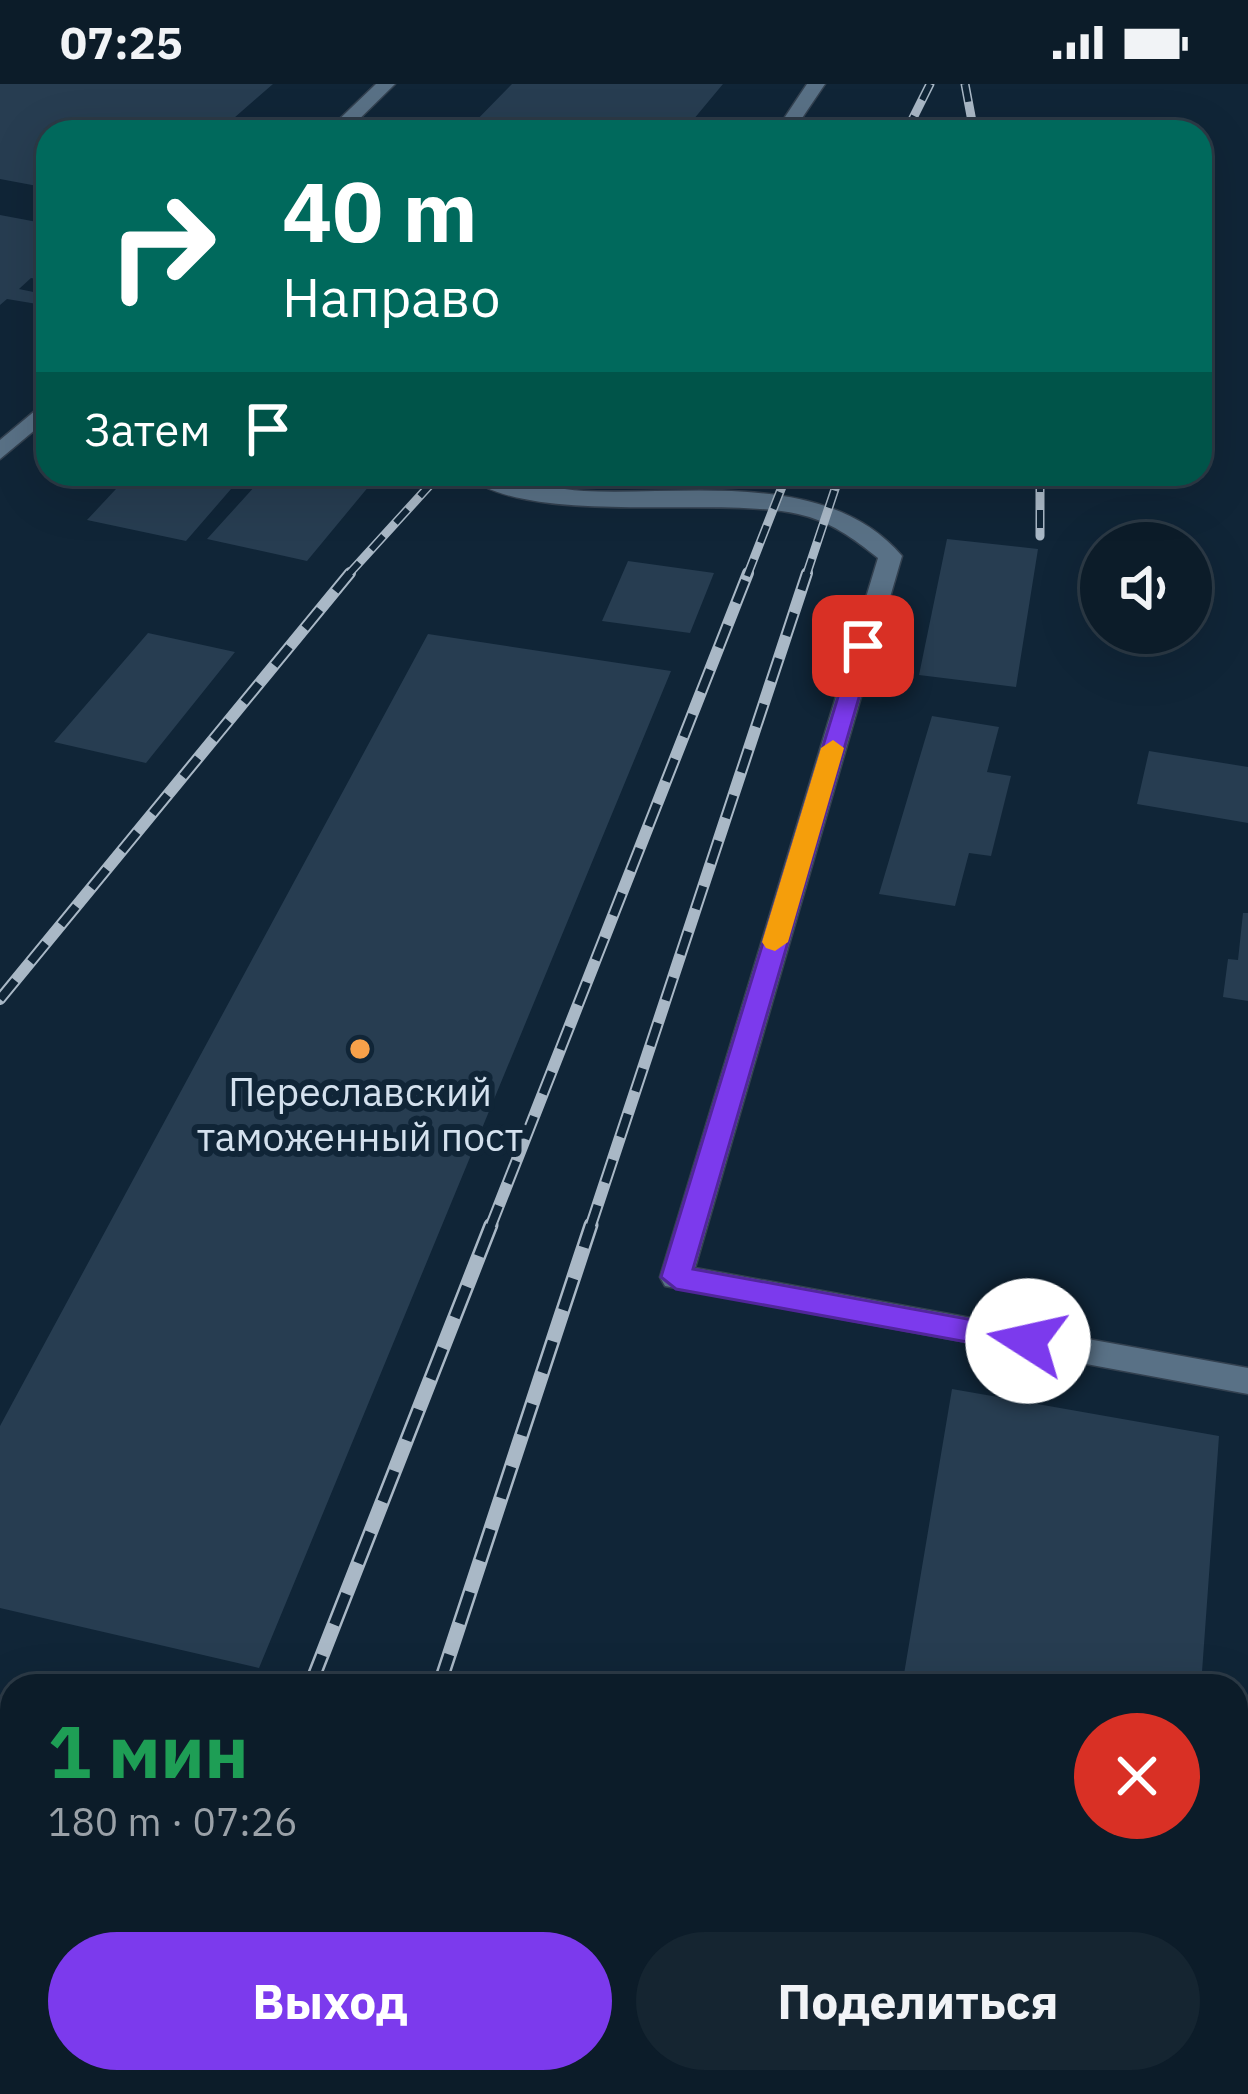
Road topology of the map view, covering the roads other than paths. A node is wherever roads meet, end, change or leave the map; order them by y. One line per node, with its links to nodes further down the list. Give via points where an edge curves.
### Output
1 (386, 84): 4 (street)
2 (816, 84): 3 (street)
3 (794, 117)
4 (348, 120)
5 (36, 418): 6 (street)
6 (0, 452)
7 (499, 486): 8 (street, via 574,502 772,503 827,513 870,533 890,556 676,1277)
8 (1248, 1382)

